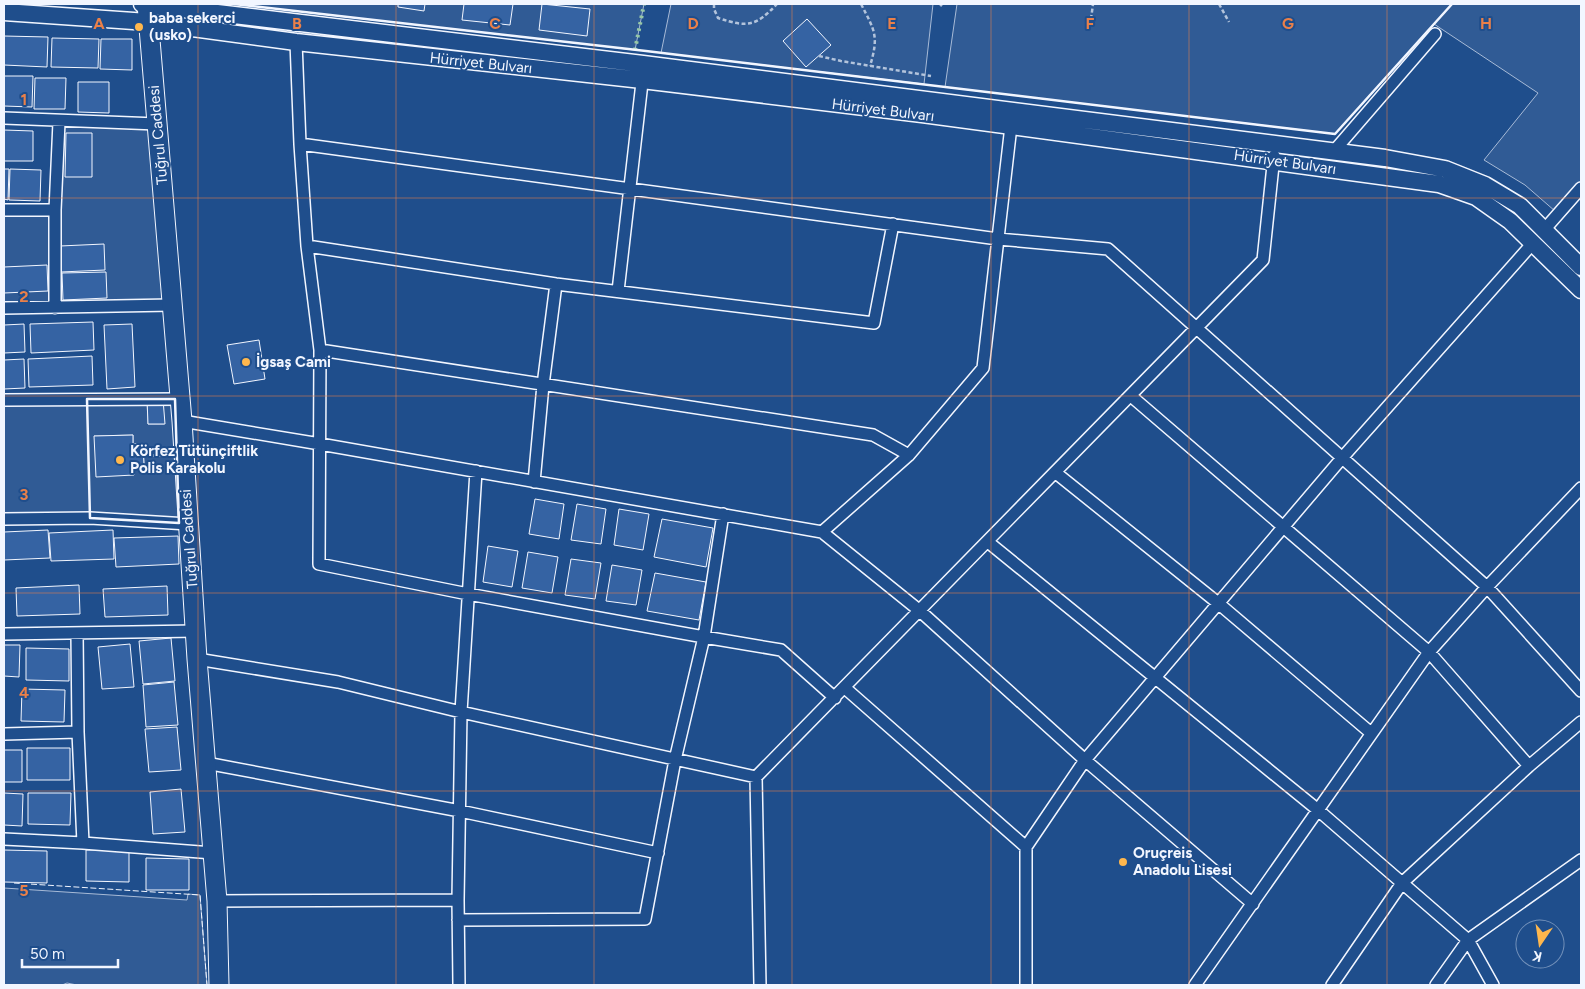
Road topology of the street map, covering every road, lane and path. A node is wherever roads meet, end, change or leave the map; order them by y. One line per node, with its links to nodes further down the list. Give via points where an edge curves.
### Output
1 (142, 4): 7 (main road)
2 (714, 4): 3 (path, via 718,18 751,25)
3 (778, 4)
4 (861, 4): 14 (path, via 875,32 876,47)
5 (1093, 4): 9 (path)
6 (1218, 4): 10 (path)
7 (148, 10): 8 (main road); 12 (main road, Hürriyet Bulvarı); 15 (main road, Hürriyet Bulvarı); 19 (main road, Tuğrul Caddesi)
8 (4, 12)
9 (1091, 19)
10 (1229, 22)
11 (1435, 34): 23 (street)
12 (296, 42): 15 (main road, Hürriyet Bulvarı); 21 (street)
13 (819, 56): 14 (path)
14 (870, 66): 16 (path)
15 (643, 72): 20 (main road, Hürriyet Bulvarı); 22 (main road, Hürriyet Bulvarı); 26 (street)
16 (932, 76)
17 (4, 118): 18 (street)
18 (59, 122): 19 (street); 28 (street)
19 (157, 124): 38 (main road, Tuğrul Caddesi)
20 (1011, 126): 24 (main road, Hürriyet Bulvarı); 31 (street)
21 (300, 144): 26 (street); 33 (street)
22 (1274, 144): 23 (main road, Hürriyet Bulvarı); 24 (street)
23 (1334, 151): 30 (main road, Hürriyet Bulvarı, via 1445,169 1485,185 1520,206)
24 (1274, 160): 32 (main road, Hürriyet Bulvarı, via 1439,184 1476,197 1510,221); 41 (street, via 1263,260)
25 (1581, 188): 30 (street)
26 (631, 189): 29 (street); 37 (street)
27 (4, 210): 28 (street)
28 (55, 210): 40 (street)
29 (893, 224): 31 (street); 37 (street, via 874,323)
30 (1544, 230): 34 (main road, Hürriyet Bulvarı)
31 (998, 239): 41 (street, via 1108,249); 50 (street, via 983,368)
32 (1533, 244): 36 (main road, Hürriyet Bulvarı); 52 (street)
33 (307, 246): 35 (street); 42 (street)
34 (1581, 267)
35 (556, 284): 37 (street); 43 (street)
36 (1581, 290)
37 (618, 291)
38 (172, 305): 40 (street); 45 (main road, Tuğrul Caddesi)
39 (4, 308): 40 (street)
40 (55, 308)
41 (1198, 328): 44 (street); 52 (street)
42 (320, 350): 43 (street); 48 (street)
43 (543, 384): 50 (street, via 873,435); 55 (street)
44 (1131, 396): 54 (street); 60 (street)
45 (180, 399): 46 (street); 47 (main road, Tuğrul Caddesi)
46 (4, 400)
47 (182, 421): 48 (street); 51 (main road, Tuğrul Caddesi)
48 (320, 444): 53 (street); 64 (street, via 319,564)
49 (144, 455): 51 (path)
50 (909, 455): 61 (street)
51 (184, 457): 59 (main road, Tuğrul Caddesi)
52 (1342, 458): 60 (street); 63 (street)
53 (476, 471): 55 (street); 64 (street)
54 (1056, 473): 62 (street); 65 (street)
55 (534, 482): 57 (street)
56 (1581, 488): 63 (street)
57 (723, 514): 61 (street); 70 (street)
58 (4, 519): 59 (street, via 90,518)
59 (188, 524): 67 (main road, Tuğrul Caddesi)
60 (1283, 528): 65 (street); 71 (street)
61 (822, 532): 66 (street)
62 (988, 542): 66 (street); 73 (street)
63 (1487, 587): 71 (street); 75 (street)
64 (468, 594): 70 (street); 77 (street)
65 (1218, 603): 73 (street); 80 (street)
66 (920, 611): 74 (street); 83 (street)
67 (196, 631): 68 (street); 72 (main road, Tuğrul Caddesi)
68 (77, 633): 69 (street); 79 (street)
69 (4, 634)
70 (704, 637): 76 (street, via 781,650); 82 (street)
71 (1429, 652): 80 (street); 85 (street)
72 (198, 659): 77 (street, via 338,682); 84 (main road, Tuğrul Caddesi)
73 (1155, 677): 83 (street); 87 (street)
74 (844, 688): 76 (street); 91 (street)
75 (1581, 691)
76 (835, 698): 86 (street)
77 (461, 712): 82 (street); 88 (street)
78 (1581, 722): 85 (street)
79 (78, 732): 81 (street); 90 (street)
80 (1372, 733): 87 (street)
81 (4, 734)
82 (675, 760): 86 (street); 93 (street)
83 (1086, 760): 91 (street); 98 (street)
84 (206, 764): 88 (street); 92 (main road, Tuğrul Caddesi)
85 (1529, 766): 95 (street)
86 (756, 777): 103 (street)
87 (1318, 810): 95 (street); 98 (street)
88 (460, 811): 93 (street); 96 (street)
89 (4, 839): 90 (street)
90 (83, 843): 92 (street)
91 (1026, 847): 104 (street)
92 (213, 853): 97 (main road, Tuğrul Caddesi)
93 (658, 853): 99 (street, via 645,918)
94 (1581, 860): 100 (street)
95 (1402, 883): 100 (street); 106 (street)
96 (458, 900): 97 (street); 99 (street)
97 (217, 901): 101 (main road, Tuğrul Caddesi)
98 (1253, 904): 105 (street)
99 (458, 920): 102 (street)
100 (1468, 940): 107 (street); 108 (street)
101 (219, 985)
102 (459, 985)
103 (760, 985)
104 (1026, 985)
105 (1195, 985)
106 (1332, 985)
107 (1436, 985)
108 (1493, 985)

